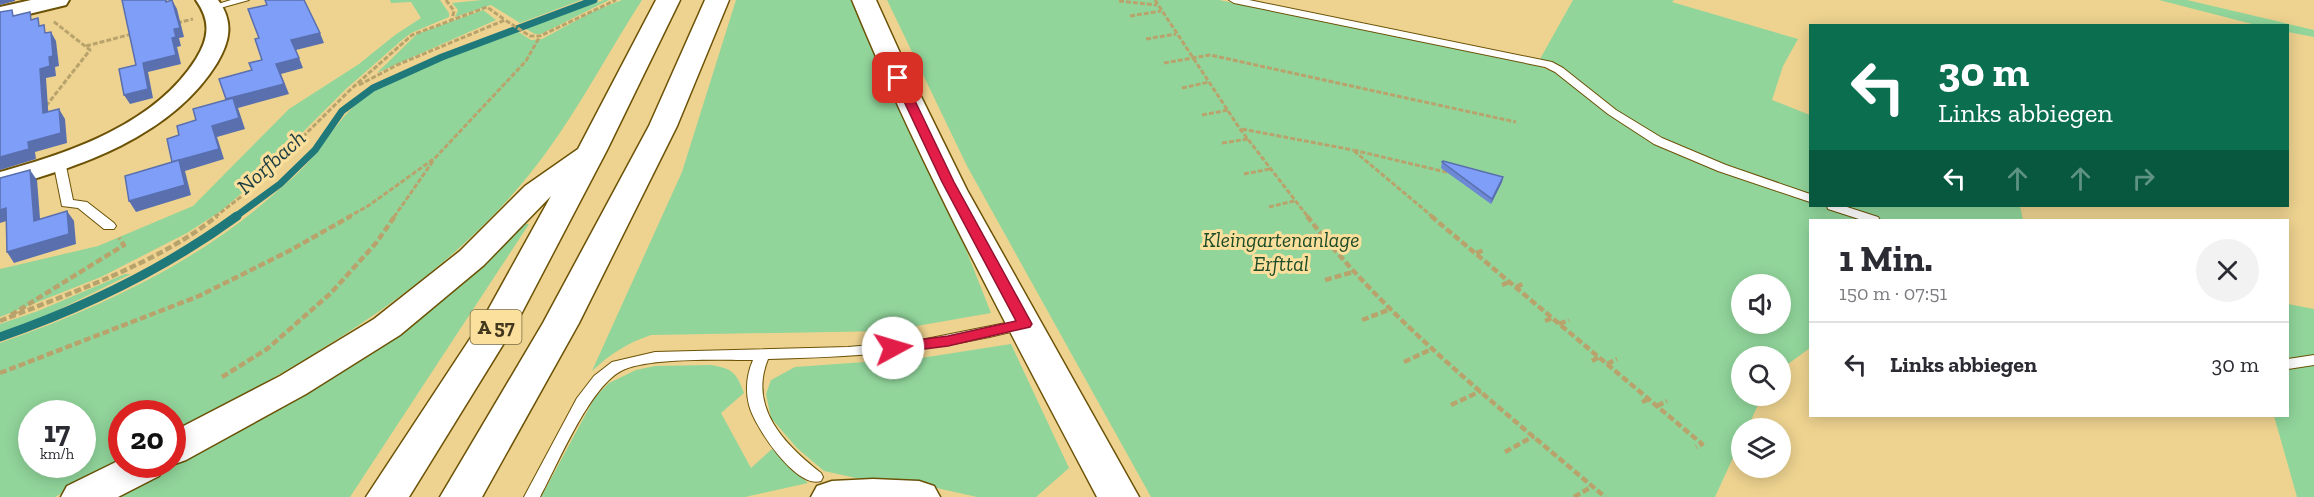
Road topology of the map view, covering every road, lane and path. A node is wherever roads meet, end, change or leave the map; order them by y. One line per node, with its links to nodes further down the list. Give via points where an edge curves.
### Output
1 (58, 0): 12 (street)
2 (243, 0): 13 (lane)
3 (446, 0): 17 (path, via 454,12)
4 (616, 0): 22 (path)
5 (668, 0): 39 (highway, A 57)
6 (717, 0): 102 (highway, A 57, via 663,126 561,323)
7 (864, 0): 74 (highway, via 948,182)
8 (1155, 0): 11 (path)
9 (1234, 0): 47 (lane, via 1548,64 1658,141)
10 (1119, 1): 11 (path)
11 (1158, 5): 14 (path)
12 (33, 6): 15 (street); 24 (path)
13 (212, 7): 19 (path); 42 (street, via 219,27 215,44 198,76 163,108 133,127)
14 (1161, 11): 16 (path); 21 (path)
15 (0, 14)
16 (1130, 16)
17 (452, 19): 18 (path, via 487,7); 29 (path, via 412,35)
18 (507, 21): 22 (path, via 527,34); 29 (path, via 397,65)
19 (173, 24)
20 (141, 32): 24 (path)
21 (1176, 34): 23 (path); 25 (path)
22 (540, 36): 41 (path, via 526,62)
23 (1146, 39)
24 (86, 46): 30 (path, via 90,50)
25 (1192, 58): 26 (path); 27 (path); 34 (path, via 1210,55 1248,61)
26 (1164, 63)
27 (1209, 82): 28 (path); 31 (path)
28 (1182, 88)
29 (351, 89): 72 (path, via 247,192 196,233 105,279)
30 (45, 107)
31 (1228, 110): 33 (path); 36 (path)
32 (1484, 110): 34 (path)
33 (1202, 115)
34 (1482, 115): 35 (path)
35 (1516, 122)
36 (1240, 129): 37 (path); 40 (path)
37 (1248, 139): 38 (path); 43 (path)
38 (1222, 143)
39 (592, 150): 94 (highway, via 536,193 472,258 387,327 293,385); 101 (highway, A 57, via 499,322)
40 (1353, 150): 44 (path); 51 (path)
41 (435, 158): 85 (path, via 368,206 290,251 199,296); 86 (path, via 376,243 331,293 267,349)
42 (59, 161): 46 (street); 56 (lane, via 67,203 82,205)
43 (1270, 169): 45 (path); 48 (path)
44 (1452, 173)
45 (1244, 174)
46 (0, 180)
47 (1809, 198)
48 (1294, 201): 49 (path); 62 (path)
49 (1269, 207)
50 (1836, 207): 54 (lane)
51 (1431, 216): 53 (path); 55 (path)
52 (1445, 218): 55 (path)
53 (1424, 219)
54 (1870, 219)
55 (1436, 221): 58 (path)
56 (109, 226)
57 (121, 241): 72 (path, via 124,245)
58 (1469, 248): 60 (path); 61 (path)
59 (1484, 250): 61 (path)
60 (1462, 251)
61 (1475, 253): 64 (path)
62 (1353, 272): 63 (path); 68 (path)
63 (1325, 280)
64 (1509, 282): 66 (path); 67 (path)
65 (1525, 283): 67 (path)
66 (1502, 285)
67 (1516, 287): 69 (path)
68 (1391, 309): 70 (path); 76 (path)
69 (1552, 318): 73 (path); 75 (path)
70 (1362, 320)
71 (1569, 320): 75 (path)
72 (1, 321)
73 (1545, 321)
74 (1025, 324): 77 (lane, via 916,346); 105 (highway)
75 (1559, 324): 78 (path)
76 (1434, 348): 82 (path); 87 (path)
77 (763, 354): 99 (lane, via 755,375 756,404 769,433 791,460); 103 (lane, via 655,357 617,366 599,380 583,402)
78 (1599, 357): 81 (path); 83 (path)
79 (1617, 359): 83 (path)
80 (2314, 360): 84 (lane)
81 (1593, 361)
82 (1404, 362)
83 (1606, 364): 88 (path)
84 (2289, 364)
85 (0, 373)
86 (222, 377)
87 (1481, 391): 91 (path); 93 (path)
88 (1649, 399): 90 (path); 92 (path)
89 (1668, 401): 92 (path)
90 (1642, 402)
91 (1451, 405)
92 (1657, 406): 95 (path, via 1702,444)
93 (1534, 436): 96 (path); 98 (path)
94 (186, 442)
95 (1696, 447)
96 (1505, 452)
97 (119, 478): 100 (highway)
98 (1593, 486): 106 (path); 107 (path)
99 (824, 487): 104 (highway)
100 (82, 497)
101 (387, 497)
102 (461, 497)
103 (532, 497)
104 (919, 497)
105 (1118, 497)
106 (1574, 497)
107 (1605, 497)

